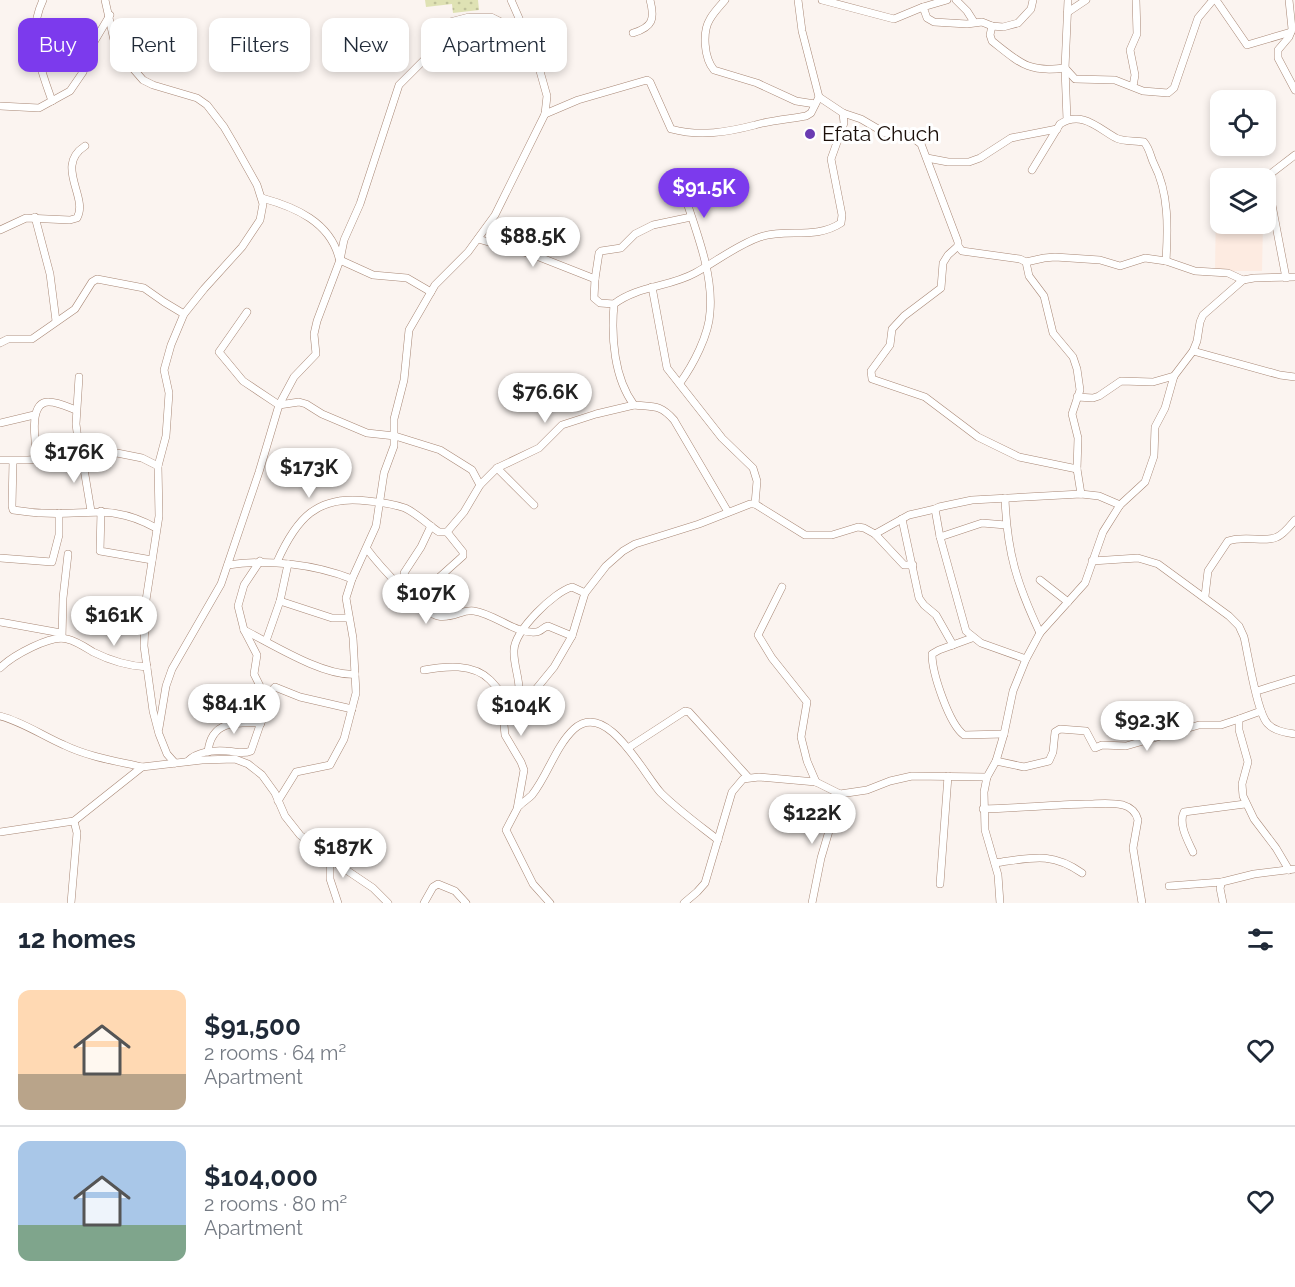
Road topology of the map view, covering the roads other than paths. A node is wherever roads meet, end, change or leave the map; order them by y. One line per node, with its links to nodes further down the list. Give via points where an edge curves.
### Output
1 (43, 0): 31 (street, via 34,33)
2 (105, 0): 18 (street)
3 (511, 0): 21 (street)
4 (650, 0): 24 (street, via 651,22 645,30)
5 (725, 0): 32 (street, via 710,18 706,31 708,61 714,70 786,97)
6 (798, 0): 32 (street)
7 (822, 0): 16 (street, via 888,19)
8 (947, 0): 16 (street)
9 (956, 0): 22 (street)
10 (1033, 0): 23 (street, via 1031,9 1018,23)
11 (1068, 0): 17 (street)
12 (1086, 0): 17 (street)
13 (1136, 0): 29 (street, via 1137,34 1130,50)
14 (1215, 0): 25 (street, via 1247,45); 29 (street, via 1198,18 1171,92 1143,91)
15 (1289, 0): 25 (street)
16 (923, 7): 22 (street, via 930,21)
17 (1068, 12): 27 (street)
18 (110, 15): 31 (street, via 78,82 70,92); 43 (street, via 114,44 125,60 143,80 207,105 224,127)
19 (464, 18): 20 (street)
20 (493, 18)
21 (519, 18)
22 (974, 22): 23 (street)
23 (992, 26): 27 (street, via 992,41 1028,67)
24 (633, 33)
25 (1291, 33): 30 (street, via 1277,53)
26 (421, 62): 49 (street, via 398,87)
27 (1065, 68): 29 (street, via 1075,79 1106,79); 36 (street)
28 (540, 72): 35 (street, via 547,96)
29 (1133, 86)
30 (1295, 90)
31 (52, 101): 33 (street, via 35,108)
32 (817, 101): 34 (street); 35 (street, via 806,116 729,132 675,130 669,126 651,82 643,80)
33 (0, 106)
34 (843, 113): 40 (street, via 885,133 912,137 921,144); 52 (street, via 844,123 831,159 841,223 811,234 761,237)
35 (545, 114): 47 (street, via 508,191)
36 (1066, 120): 37 (street); 50 (street, via 1087,121 1119,140 1144,142 1148,147 1164,191)
37 (1057, 129): 40 (street, via 1011,138 969,162); 41 (street)
38 (85, 146): 44 (street, via 75,154 72,171 79,216 70,220)
39 (1295, 155): 53 (street, via 1267,179)
40 (927, 158): 48 (street)
41 (1032, 170)
42 (679, 178): 45 (street)
43 (262, 198): 49 (street, via 316,222 330,236); 61 (street, via 260,220 252,234)
44 (35, 217): 46 (street); 62 (street, via 48,265)
45 (691, 217): 52 (street); 55 (street, via 653,225 635,234 621,248 601,251)
46 (0, 230)
47 (478, 240): 55 (street, via 534,255); 58 (street)
48 (958, 246): 51 (street, via 962,251); 82 (street, via 943,263 941,288 892,329 890,345 872,371 872,379 925,397 978,437 1018,457)
49 (340, 260): 58 (street, via 373,274 407,278); 70 (street, via 315,328 316,354 294,377)
50 (1166, 261): 51 (street, via 1145,258 1116,266 1080,258); 56 (street, via 1195,271 1228,273)
51 (1026, 262): 69 (street, via 1029,276 1044,296 1053,333 1073,357 1079,378)
52 (705, 266): 57 (street, via 687,277); 68 (street, via 711,301 709,322)
53 (1286, 278): 54 (street); 56 (street)
54 (1295, 278)
55 (595, 279): 59 (street, via 596,300)
56 (1243, 280): 64 (street, via 1203,315)
57 (652, 287): 59 (street); 68 (street, via 667,368)
58 (431, 292): 75 (street, via 410,330 394,419)
59 (614, 304): 71 (street, via 615,353 624,388)
60 (247, 312): 70 (street, via 219,352 243,381)
61 (184, 314): 62 (street, via 144,288 101,279 92,282 75,309); 80 (street, via 165,366 169,396 166,442)
62 (56, 321): 63 (street, via 32,339)
63 (0, 343)
64 (1193, 351): 65 (street); 67 (street)
65 (1174, 376): 69 (street, via 1153,382 1120,381 1094,398); 89 (street, via 1155,428 1151,469 1145,482)
66 (79, 377): 72 (street)
67 (1295, 377)
68 (680, 383): 87 (street, via 722,438 753,468 757,481)
69 (1077, 397): 82 (street, via 1072,414 1078,438)
70 (279, 405): 75 (street, via 299,402 367,433); 111 (street)
71 (634, 405): 81 (street, via 562,425 539,448); 93 (street, via 657,407 674,420)
72 (76, 410): 73 (street, via 46,402); 76 (street)
73 (34, 416): 74 (street); 78 (street)
74 (0, 423)
75 (395, 436): 83 (street, via 440,450 472,470); 86 (street)
76 (82, 455): 78 (street); 80 (street, via 126,454); 91 (street)
77 (0, 460): 79 (street)
78 (38, 460): 79 (street)
79 (13, 461): 94 (street, via 13,509)
80 (158, 466): 99 (street)
81 (497, 468): 83 (street); 88 (street)
82 (1077, 469): 84 (street)
83 (480, 485): 100 (street)
84 (1081, 494): 85 (street); 89 (street)
85 (1005, 498): 90 (street, via 972,500); 97 (street)
86 (379, 502): 98 (street, via 406,509); 103 (street, via 375,531); 109 (street, via 342,500 312,512 288,538)
87 (754, 504): 93 (street); 101 (street, via 805,535 838,535 858,527)
88 (534, 505)
89 (1120, 505): 108 (street, via 1103,531)
90 (935, 509): 95 (street); 102 (street)
91 (91, 511): 92 (street); 94 (street)
92 (101, 511): 99 (street, via 130,516); 106 (street, via 100,551)
93 (728, 512): 117 (street, via 628,547 606,566)
94 (59, 513): 105 (street, via 59,535 52,562)
95 (902, 519): 101 (street); 112 (street)
96 (1295, 520): 118 (street, via 1279,537 1228,541 1208,571)
97 (1006, 525): 102 (street, via 982,523); 126 (street, via 1012,564)
98 (431, 526): 100 (street); 116 (street, via 404,573 407,583)
99 (156, 528): 106 (street)
100 (447, 532): 119 (street, via 464,556)
101 (874, 534): 112 (street, via 904,565)
102 (940, 537): 129 (street, via 963,623)
103 (367, 549): 113 (street); 116 (street)
104 (68, 554): 127 (street)
105 (0, 558)
106 (152, 560): 133 (street, via 144,621)
107 (260, 561): 109 (street); 111 (street); 125 (street, via 240,596 238,606)
108 (1092, 561): 118 (street, via 1148,560); 121 (street, via 1085,583)
109 (277, 562): 110 (street)
110 (288, 564): 113 (street); 120 (street)
111 (228, 565): 146 (street, via 213,600 172,669)
112 (913, 565): 131 (street, via 919,598 936,615)
113 (352, 579): 122 (street, via 346,598)
114 (1040, 580): 121 (street)
115 (782, 587): 158 (street, via 758,635 807,702 801,737)
116 (402, 588): 119 (street)
117 (585, 593): 124 (street, via 572,587 563,590); 128 (street)
118 (1204, 596): 138 (street, via 1239,626)
119 (416, 599): 124 (street, via 436,616 474,611)
120 (280, 601): 122 (street, via 332,618); 130 (street)
121 (1068, 602): 126 (street)
122 (350, 618): 136 (street)
123 (0, 622): 127 (street)
124 (521, 629): 128 (street, via 537,632 548,626); 139 (street, via 514,651)
125 (244, 630): 130 (street); 145 (street, via 257,655 254,675 260,686 257,705)
126 (1041, 633): 132 (street)
127 (61, 635): 133 (street, via 111,659); 134 (street, via 20,653)
128 (572, 636): 139 (street, via 536,690)
129 (972, 638): 131 (street); 132 (street)
130 (266, 641): 136 (street, via 330,671)
131 (953, 645): 147 (street, via 934,652 932,658 954,724 964,735)
132 (1026, 659): 147 (street, via 1013,691)
133 (147, 667): 146 (street)
134 (0, 668)
135 (424, 670): 140 (street, via 452,666 470,670 488,678)
136 (355, 674): 141 (street)
137 (1295, 679): 138 (street)
138 (1257, 691): 142 (street)
139 (519, 696): 140 (street)
140 (510, 702): 162 (street, via 504,710 505,735 524,770)
141 (352, 709): 145 (street, via 275,687); 160 (street, via 333,762 296,772)
142 (1262, 711): 144 (street); 148 (street, via 1268,724)
143 (0, 716): 154 (street, via 67,747)
144 (1239, 719): 152 (street, via 1221,725 1199,725 1126,746 1095,748 1086,731 1060,729 1055,732 1049,760 1024,767); 161 (street, via 1248,762 1242,790)
145 (261, 722): 150 (street, via 223,726 211,739); 150 (street, via 248,753)
146 (159, 734): 153 (street)
147 (1004, 734): 152 (street)
148 (1295, 734)
149 (628, 748): 156 (street, via 685,711); 162 (street, via 602,724 591,722 575,728 532,795); 166 (street, via 661,792)
150 (208, 752): 151 (street)
151 (188, 761): 153 (street); 160 (street, via 243,762 262,775)
152 (996, 761): 157 (street)
153 (175, 763): 154 (street)
154 (142, 767): 164 (street)
155 (948, 776): 157 (street); 159 (street, via 912,776); 173 (street)
156 (748, 777): 158 (street); 166 (street, via 732,792)
157 (987, 777): 163 (street)
158 (816, 782): 159 (street)
159 (840, 794): 182 (street)
160 (278, 801): 168 (street, via 300,835)
161 (1245, 804): 167 (street, via 1184,812 1182,825); 170 (street)
162 (517, 809): 180 (street, via 507,833 533,884)
163 (983, 809): 169 (street); 184 (street, via 1124,805 1138,820 1133,848)
164 (74, 821): 165 (street); 175 (street, via 77,833)
165 (0, 832)
166 (718, 840): 181 (street, via 705,882)
167 (1193, 852)
168 (330, 859): 176 (street, via 330,879); 177 (street, via 366,882)
169 (995, 863): 171 (street, via 1051,857); 183 (street)
170 (1292, 869): 172 (street)
171 (1082, 873)
172 (1222, 882): 174 (street); 185 (street)
173 (940, 884)
174 (1169, 886)
175 (70, 903)
176 (338, 903)
177 (388, 903)
178 (424, 903): 179 (street, via 438,884 455,891)
179 (466, 903)
180 (550, 903)
181 (684, 903)
182 (812, 903)
183 (1000, 903)
184 (1142, 903)
185 (1223, 903)

